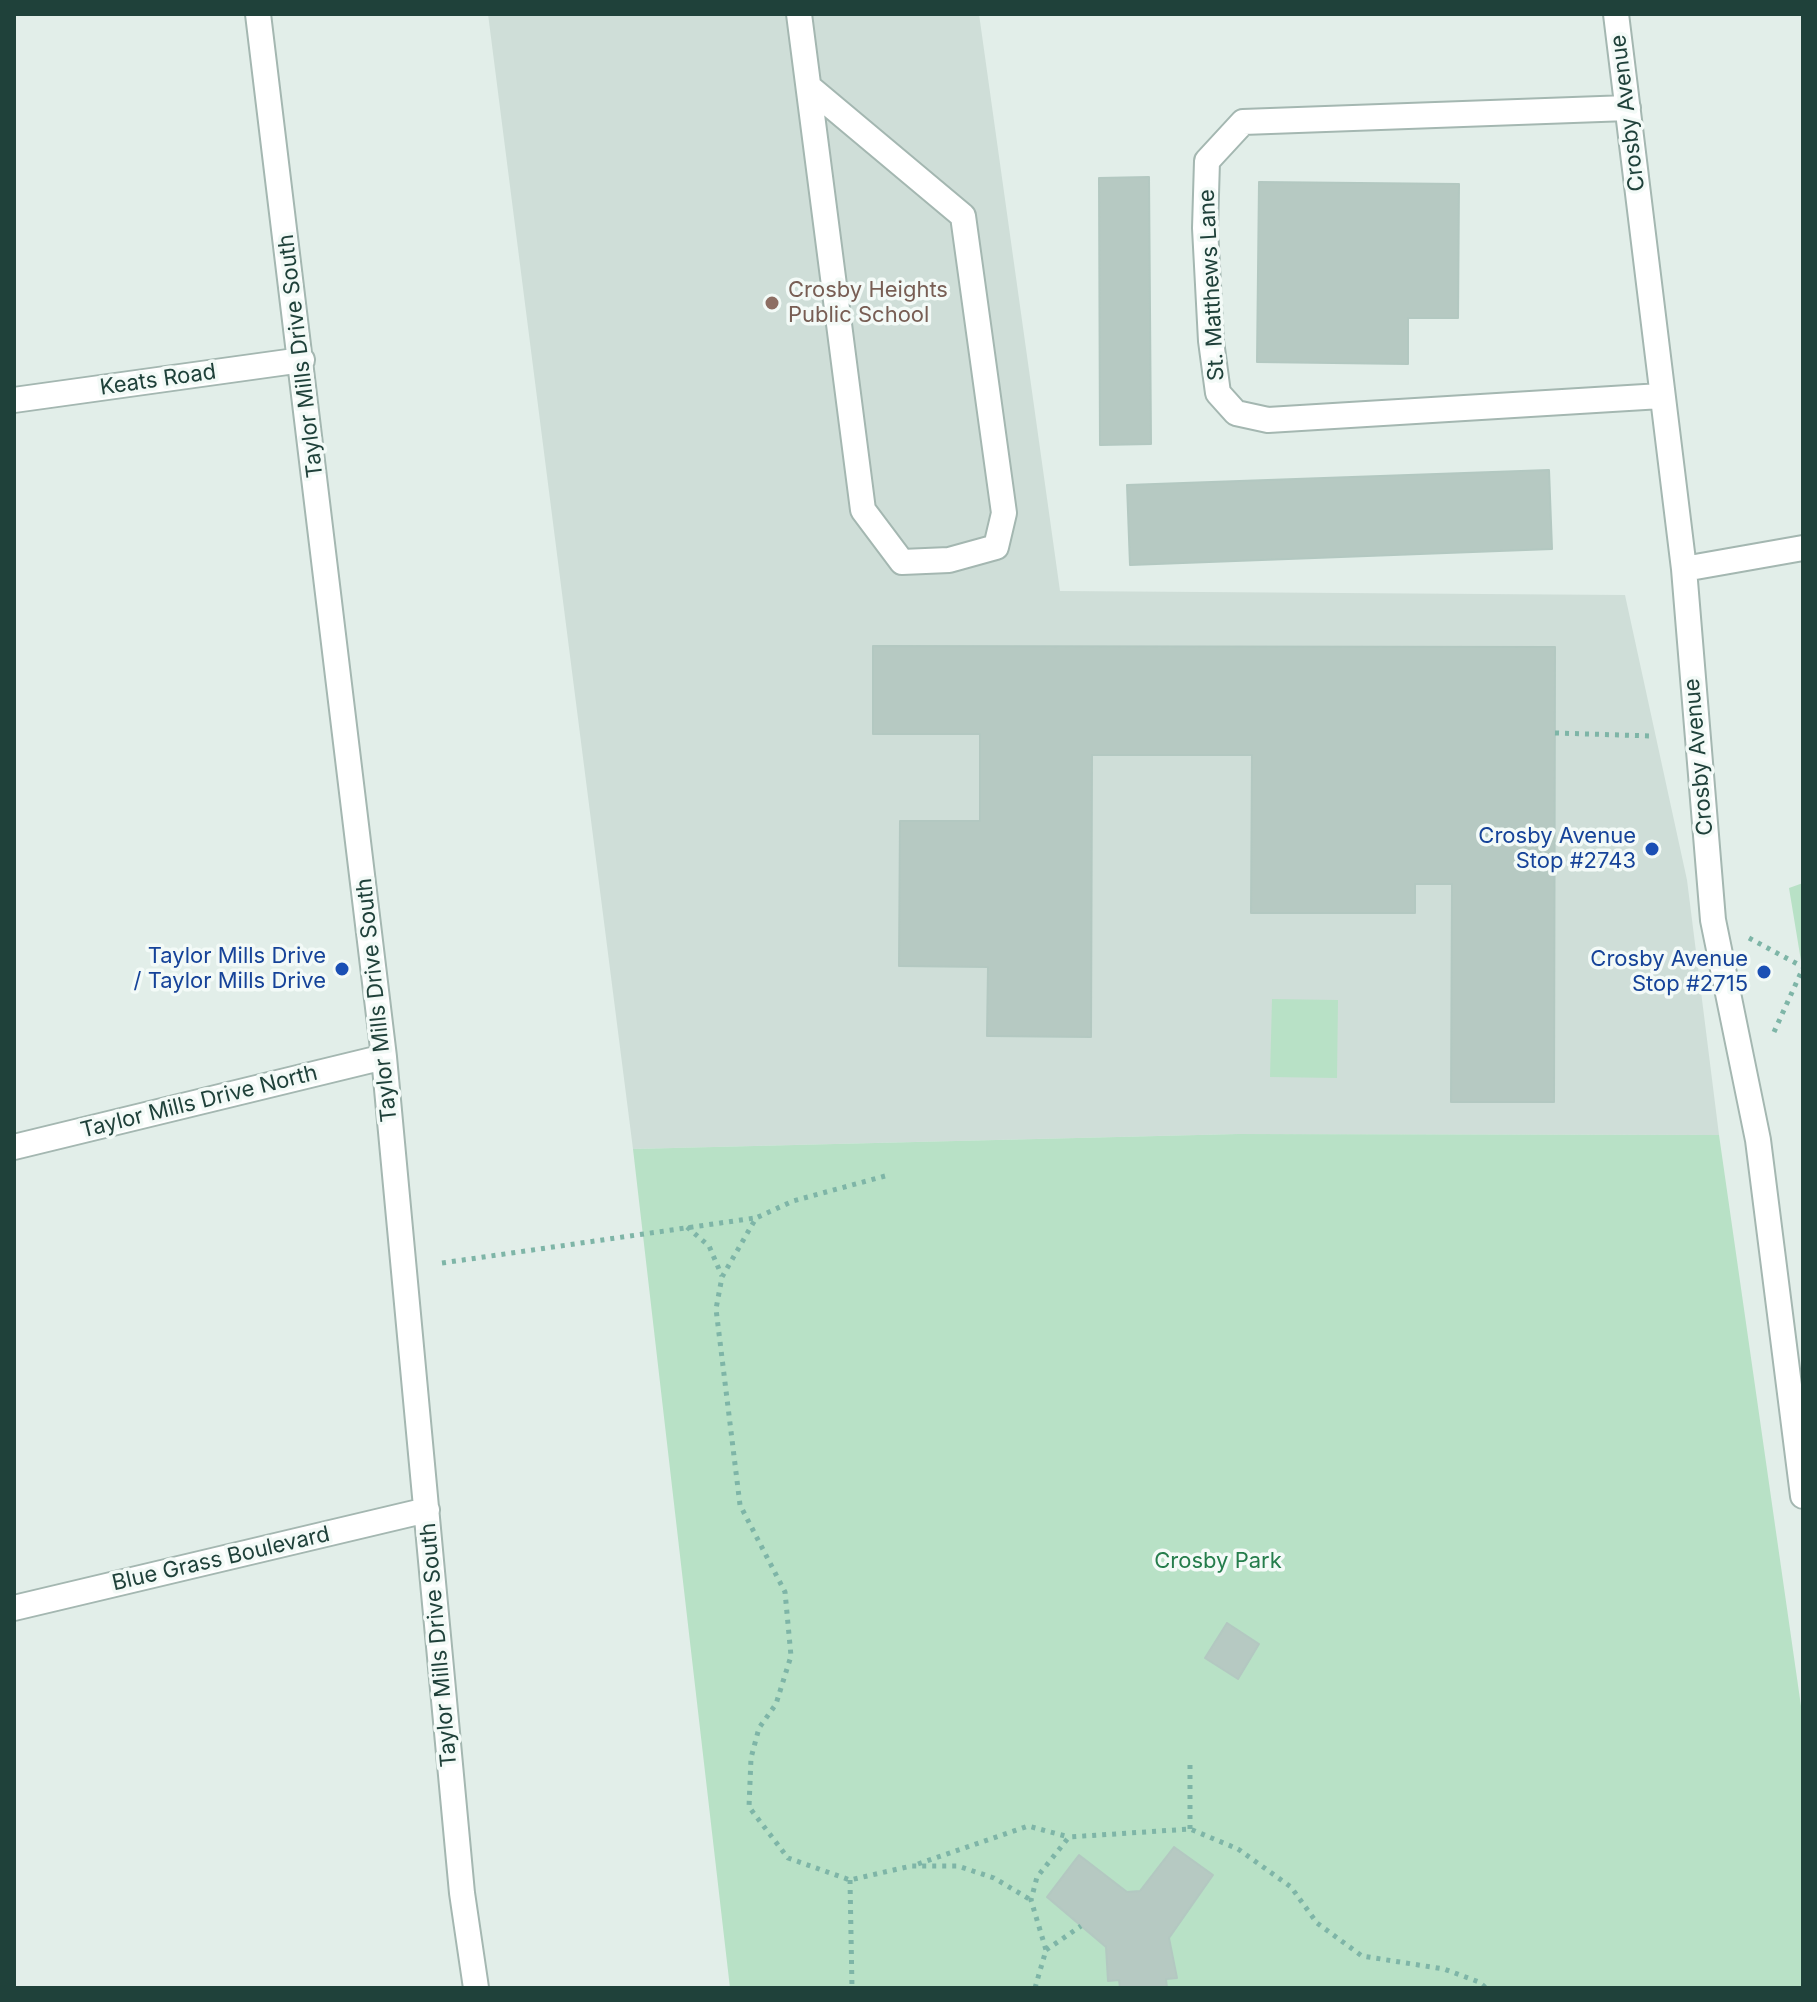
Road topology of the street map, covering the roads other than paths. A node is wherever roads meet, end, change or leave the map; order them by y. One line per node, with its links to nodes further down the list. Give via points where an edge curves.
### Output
1 (258, 14): 6 (street, Taylor Mills Drive South)
2 (799, 14): 4 (street)
3 (1616, 14): 5 (street, Crosby Avenue)
4 (809, 87): 4 (street, via 963,216 1004,513 996,547 949,560 902,562 863,510)
5 (1628, 108): 7 (street, Crosby Avenue); 7 (street, St. Matthews Lane, via 1243,122 1207,161 1211,341 1218,393 1236,413 1268,420)
6 (302, 360): 8 (street, Keats Road); 11 (street, Taylor Mills Drive South)
7 (1661, 396): 10 (street, Crosby Avenue)
8 (14, 400)
9 (1803, 548): 10 (street)
10 (1684, 569): 13 (street, Crosby Avenue, via 1713,920 1758,1140)
11 (384, 1057): 12 (street, Taylor Mills Drive North); 14 (street, Taylor Mills Drive South)
12 (14, 1147)
13 (1803, 1496)
14 (427, 1510): 15 (street, Blue Grass Boulevard); 16 (street, Taylor Mills Drive South, via 462,1893)
15 (14, 1608)
16 (476, 1988)

